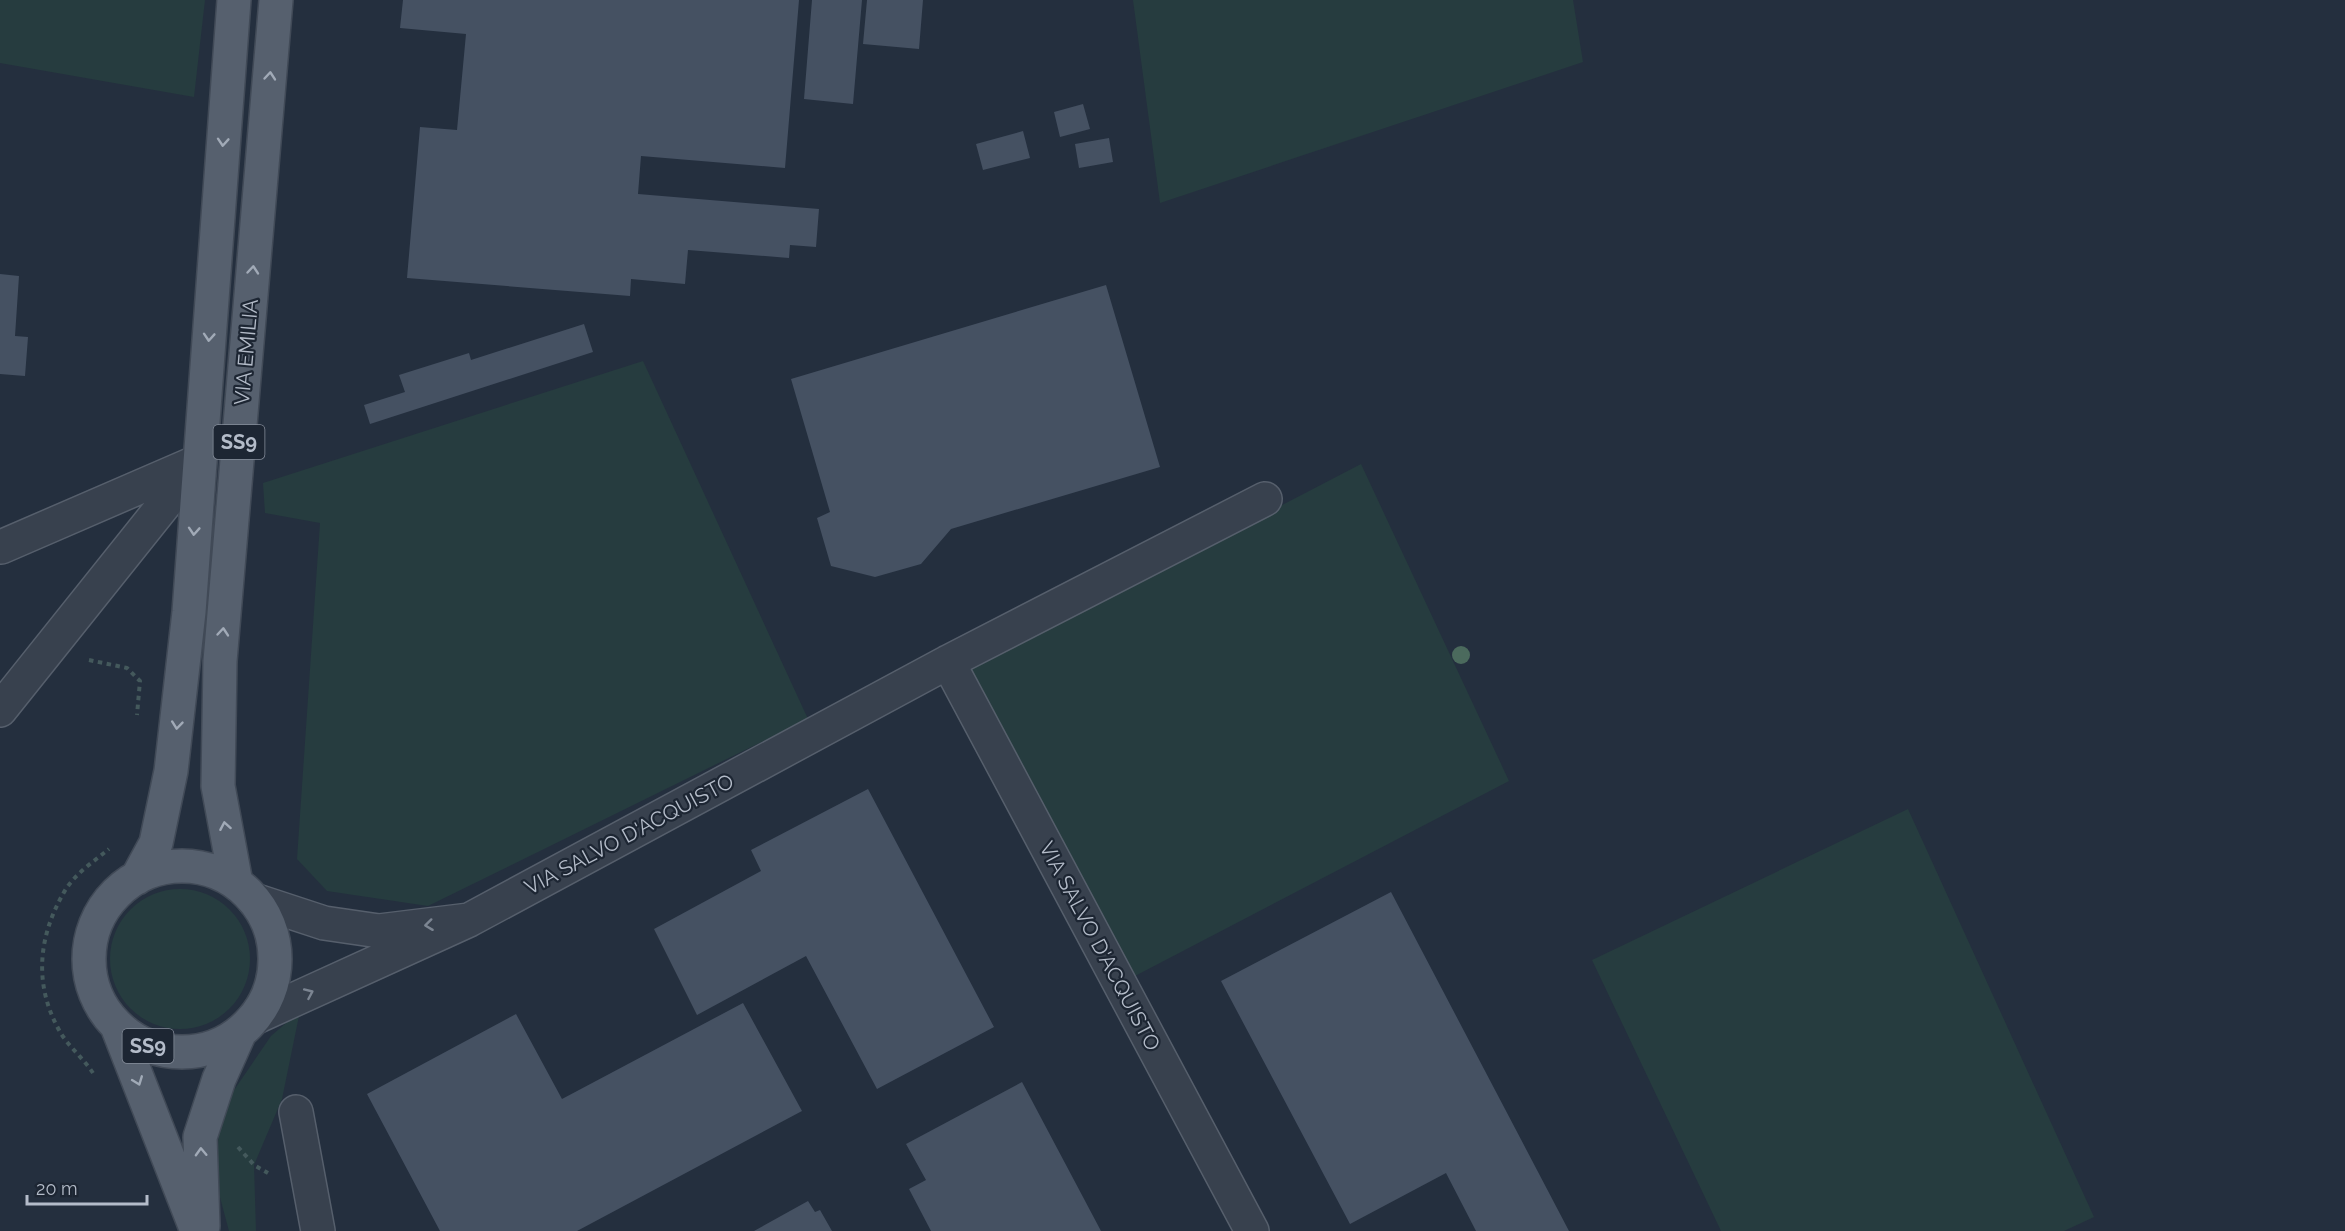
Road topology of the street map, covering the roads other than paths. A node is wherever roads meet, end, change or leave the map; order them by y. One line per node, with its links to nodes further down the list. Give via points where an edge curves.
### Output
1 (234, 0): 3 (main road, VIA EMILIA / SS9, one-way to 3)
2 (276, 0): 9 (main road, VIA EMILIA / SS9, one-way to 2, via 218,786 220,661)
3 (199, 461): 5 (street); 7 (street); 8 (main road, VIA EMILIA / SS9, one-way to 8, via 189,612 171,771 156,843)
4 (1265, 499): 6 (street, VIA SALVO D'ACQUISTO)
5 (1, 547)
6 (948, 662): 10 (street, VIA SALVO D'ACQUISTO); 17 (street, VIA SALVO D'ACQUISTO)
7 (0, 710)
8 (137, 878): 9 (main road, VIA EMILIA / SS9, via 165,868 192,867 217,873); 12 (main road, VIA EMILIA / SS9, via 116,894 101,914 92,937 90,973 97,996)
9 (245, 892): 10 (street, VIA SALVO D'ACQUISTO, one-way to 9, via 379,931 324,923); 11 (main road, VIA EMILIA / SS9, via 268,922 275,958 269,994)
10 (469, 920): 11 (street, VIA SALVO D'ACQUISTO, one-way to 10)
11 (248, 1024): 12 (main road, VIA EMILIA / SS9, via 224,1043 178,1052 148,1046); 15 (main road, VIA EMILIA / SS9, one-way to 11, via 200,1137 219,1079)
12 (117, 1026): 14 (main road, VIA EMILIA / SS9, one-way to 14)
13 (296, 1112): 16 (street)
14 (197, 1231)
15 (203, 1231)
16 (318, 1231)
17 (1252, 1231)

